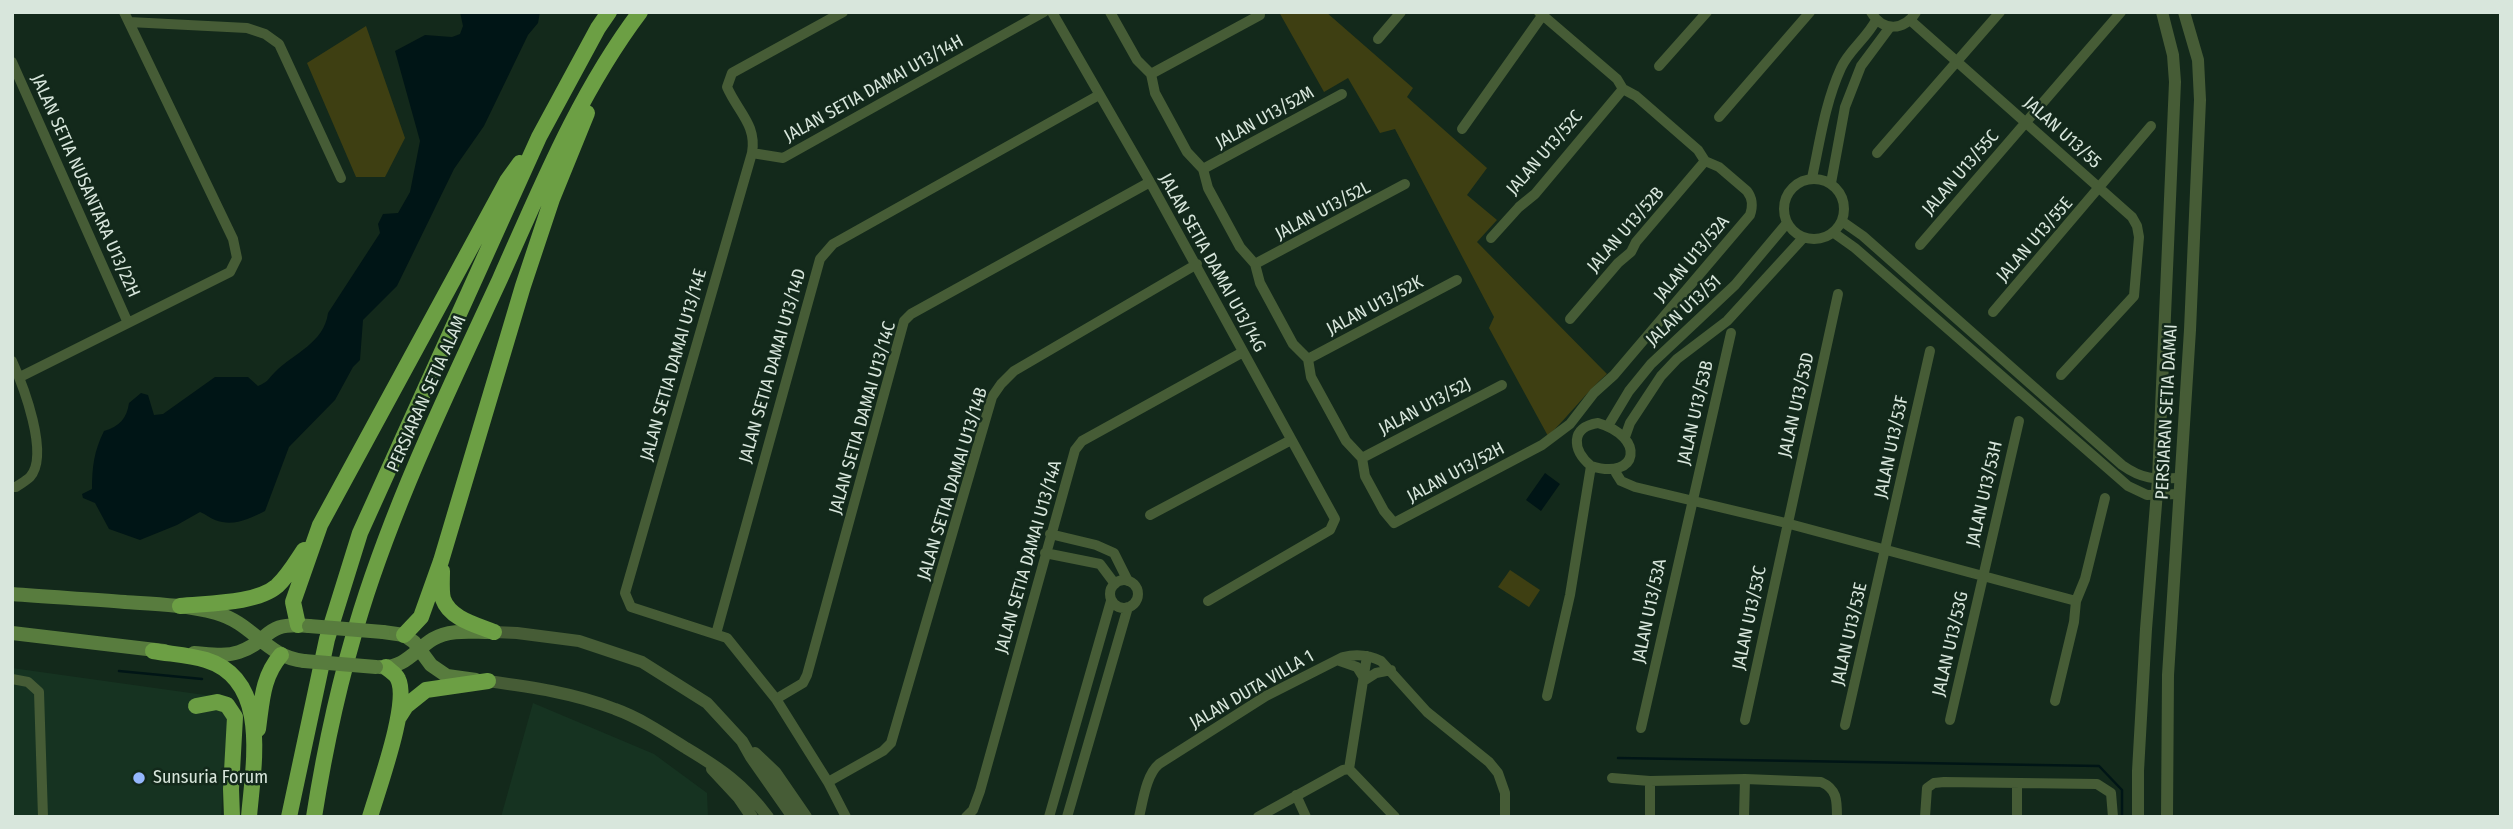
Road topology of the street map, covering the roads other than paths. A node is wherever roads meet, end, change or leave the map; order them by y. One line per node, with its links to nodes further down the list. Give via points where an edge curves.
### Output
1 (610, 12): 33 (highway, PERSIARAN SETIA ALAM)
2 (640, 12): 21 (highway, PERSIARAN SETIA ALAM)
3 (843, 12): 34 (street, via 732,73 727,87 751,128 755,139)
4 (1044, 12): 34 (street, JALAN SETIA DAMAI U13/14H, via 783,158)
5 (1052, 12): 28 (street, JALAN SETIA DAMAI U13/14G)
6 (1110, 12): 25 (street, JALAN U13/52H, via 1137,60)
7 (1401, 12): 20 (street)
8 (1707, 12): 24 (street)
9 (1810, 12): 29 (street)
10 (2000, 12): 23 (street)
11 (2120, 12): 30 (street, JALAN U13/55C)
12 (2162, 12): 75 (street, PERSIARAN SETIA DAMAI, via 2175,82)
13 (2184, 12): 74 (street, PERSIARAN SETIA DAMAI, via 2198,60 2200,100)
14 (1541, 14): 26 (street, JALAN U13/52A); 32 (street)
15 (1260, 15): 25 (street)
16 (1874, 16): 19 (street); 39 (street, via 1869,33 1842,65 1828,103)
17 (1913, 16): 19 (street); 23 (street, JALAN U13/55)
18 (127, 17): 38 (street, via 247,28 279,44); 56 (street, via 233,239 237,258 230,272)
19 (1890, 27): 41 (street, via 1861,66 1845,107)
20 (1378, 39)
21 (619, 40): 87 (highway, via 552,200); 138 (highway, PERSIARAN SETIA ALAM, via 585,94 549,170 400,504 361,611 332,721)
22 (12, 62): 56 (street, JALAN SETIA NUSANTARA U13/22H)
23 (1956, 62): 30 (street, JALAN U13/55); 35 (street)
24 (1659, 66)
25 (1151, 74): 37 (street, JALAN U13/52H, via 1155,93 1187,152)
26 (1623, 89): 36 (street, JALAN U13/52A); 47 (street, JALAN U13/52C, via 1535,194)
27 (1342, 94): 37 (street, JALAN U13/52M)
28 (1099, 95): 40 (street, JALAN SETIA DAMAI U13/14G); 100 (street, JALAN SETIA DAMAI U13/14D, via 826,250)
29 (1719, 117)
30 (2026, 122): 43 (street, JALAN U13/55); 49 (street, JALAN U13/55C)
31 (2151, 126): 43 (street, JALAN U13/55E)
32 (1462, 129)
33 (539, 137): 83 (highway, via 507,181); 137 (highway, PERSIARAN SETIA ALAM, via 360,533 327,639)
34 (752, 153): 100 (street, JALAN SETIA DAMAI U13/14E, via 626,585 631,607)
35 (1877, 153)
36 (1706, 161): 55 (street, JALAN U13/52B); 66 (street, JALAN U13/52A, via 1747,191 1752,201 1750,215)
37 (1203, 169): 51 (street, JALAN U13/52H, via 1214,200)
38 (341, 178)
39 (1812, 178): 41 (street); 45 (street, via 1796,184 1786,198)
40 (1150, 182): 50 (street, JALAN SETIA DAMAI U13/14G); 116 (street, JALAN SETIA DAMAI U13/14C, via 904,321 807,676)
41 (1831, 183): 44 (street, via 1844,200)
42 (1405, 184): 51 (street, JALAN U13/52L)
43 (2100, 188): 54 (street, JALAN U13/55E); 62 (street, JALAN U13/55, via 2137,226 2134,296)
44 (1843, 222): 46 (street); 75 (street, via 2122,464 2136,475)
45 (1787, 223): 48 (street); 67 (street, JALAN U13/51, via 1721,298 1651,363)
46 (1834, 233): 48 (street, via 1824,239); 78 (street, via 2114,475 2141,493)
47 (1491, 238)
48 (1803, 238): 69 (street, JALAN U13/51, via 1727,321 1661,376)
49 (1920, 245)
50 (1196, 264): 59 (street, JALAN SETIA DAMAI U13/14G); 131 (street, JALAN SETIA DAMAI U13/14B, via 1014,371 1001,384 992,397 891,743)
51 (1255, 264): 60 (street, JALAN U13/52H, via 1260,284 1293,344)
52 (1457, 280): 60 (street, JALAN U13/52K)
53 (1838, 294): 82 (street, JALAN U13/53D)
54 (1993, 312)
55 (1570, 319)
56 (128, 323): 63 (street)
57 (1731, 333): 80 (street, JALAN U13/53B)
58 (1930, 351): 85 (street, JALAN U13/53F)
59 (1243, 352): 70 (street, JALAN SETIA DAMAI U13/14G); 84 (street, JALAN SETIA DAMAI U13/14A, via 1082,441 1075,450)
60 (1308, 359): 71 (street, JALAN U13/52H, via 1311,377 1346,441)
61 (12, 361): 63 (street)
62 (2061, 375)
63 (20, 377): 76 (street, via 36,432 36,463 31,476)
64 (1502, 385): 71 (street, JALAN U13/52J)
65 (2019, 421): 88 (street, JALAN U13/53H)
66 (1570, 424): 68 (street); 71 (street, JALAN U13/52H, via 1542,445 1394,523 1365,476)
67 (1608, 426): 68 (street, via 1587,425); 69 (street)
68 (1579, 432): 72 (street, via 1578,451)
69 (1625, 437): 73 (street, via 1630,457)
70 (1291, 440): 81 (street); 93 (street, JALAN SETIA DAMAI U13/14G, via 1334,514 1335,524)
71 (1362, 458)
72 (1591, 466): 73 (street); 115 (street, via 1570,595)
73 (1617, 470): 80 (street, via 1621,481 1635,487)
74 (2180, 478): 75 (street); 77 (street, PERSIARAN SETIA DAMAI)
75 (2158, 479): 78 (street, PERSIARAN SETIA DAMAI)
76 (12, 486)
77 (2179, 494): 78 (street); 160 (street, PERSIARAN SETIA DAMAI, via 2168,675)
78 (2156, 495): 159 (street, PERSIARAN SETIA DAMAI)
79 (2105, 498): 94 (street)
80 (1691, 501): 82 (street); 123 (street, JALAN U13/53A)
81 (1150, 515)
82 (1786, 523): 85 (street); 120 (street, JALAN U13/53C)
83 (320, 524): 95 (highway, via 275,587 255,597); 97 (highway, via 293,602)
84 (1050, 534): 86 (street, JALAN SETIA DAMAI U13/14A); 89 (street, via 1114,553)
85 (1886, 550): 88 (street); 122 (street, JALAN U13/53E)
86 (1045, 553): 90 (street, via 1100,564); 145 (street, JALAN SETIA DAMAI U13/14A, via 980,791)
87 (441, 561): 98 (highway, via 443,598 450,610); 101 (highway, via 421,617)
88 (1982, 575): 94 (street); 121 (street, JALAN U13/53G)
89 (1128, 581): 90 (street); 96 (street, via 1138,594)
90 (1115, 583): 92 (street)
91 (12, 594): 95 (main road)
92 (1111, 601): 96 (street, via 1117,607); 103 (street)
93 (1208, 601)
94 (2076, 601): 117 (street)
95 (180, 606): 102 (main road, via 236,620)
96 (1128, 607): 106 (street)
97 (303, 626): 101 (main road, bridge); 102 (main road, via 275,627)
98 (494, 632): 104 (main road, via 449,632); 124 (street, via 579,641 642,662 707,703)
99 (12, 633): 105 (main road)
100 (716, 634): 116 (street, via 727,638)
101 (404, 635): 104 (main road)
102 (259, 639): 105 (main road, via 234,654); 107 (main road)
103 (1098, 645): 106 (street, via 1112,645); 146 (street)
104 (420, 650): 110 (main road, via 401,663); 114 (main road, via 447,676)
105 (153, 651): 126 (highway, via 206,660 236,680 247,697 254,724)
106 (1115, 651): 147 (street)
107 (281, 655): 110 (main road, bridge, via 290,660); 126 (highway, via 265,682)
108 (1367, 656): 109 (street, JALAN DUTA VILLA 1); 111 (street); 113 (street)
109 (1336, 660): 113 (street, via 1357,667); 148 (street, JALAN DUTA VILLA 1, via 1266,696 1153,769)
110 (381, 667): 119 (highway, via 399,679)
111 (1391, 670): 113 (street); 152 (street, via 1427,712 1498,773 1505,793)
112 (12, 679): 134 (street, via 37,688 40,698)
113 (1365, 680): 127 (street)
114 (488, 681): 119 (highway, via 426,690); 125 (street, via 575,696 617,710)
115 (1547, 696)
116 (775, 699): 131 (street)
117 (2055, 701)
118 (196, 706): 135 (highway, via 217,702 233,710)
119 (399, 717): 139 (highway)
120 (1745, 720)
121 (1950, 720)
122 (1845, 725)
123 (1641, 728)
124 (742, 741): 142 (street); 143 (street, via 775,772)
125 (703, 758): 140 (street); 141 (street, via 728,773)
126 (253, 769): 136 (highway)
127 (1349, 769): 133 (street); 151 (street)
128 (1612, 778): 130 (street)
129 (1745, 779): 130 (street); 154 (street); 155 (street, via 1821,782 1837,797)
130 (1650, 781): 153 (street)
131 (828, 782): 144 (street)
132 (2017, 783): 156 (street, via 1934,783 1927,788); 157 (street); 158 (street, via 2097,784 2111,793)
133 (1296, 795): 149 (street); 150 (street)
134 (43, 817)
135 (232, 817)
136 (249, 817)
137 (289, 817)
138 (314, 817)
139 (369, 817)
140 (752, 817)
141 (768, 817)
142 (793, 817)
143 (806, 817)
144 (846, 817)
145 (966, 817)
146 (1049, 817)
147 (1067, 817)
148 (1139, 817)
149 (1258, 817)
150 (1306, 817)
151 (1395, 817)
152 (1505, 817)
153 (1650, 817)
154 (1744, 817)
155 (1837, 817)
156 (1925, 817)
157 (2017, 817)
158 (2113, 817)
159 (2138, 817)
160 (2166, 817)

